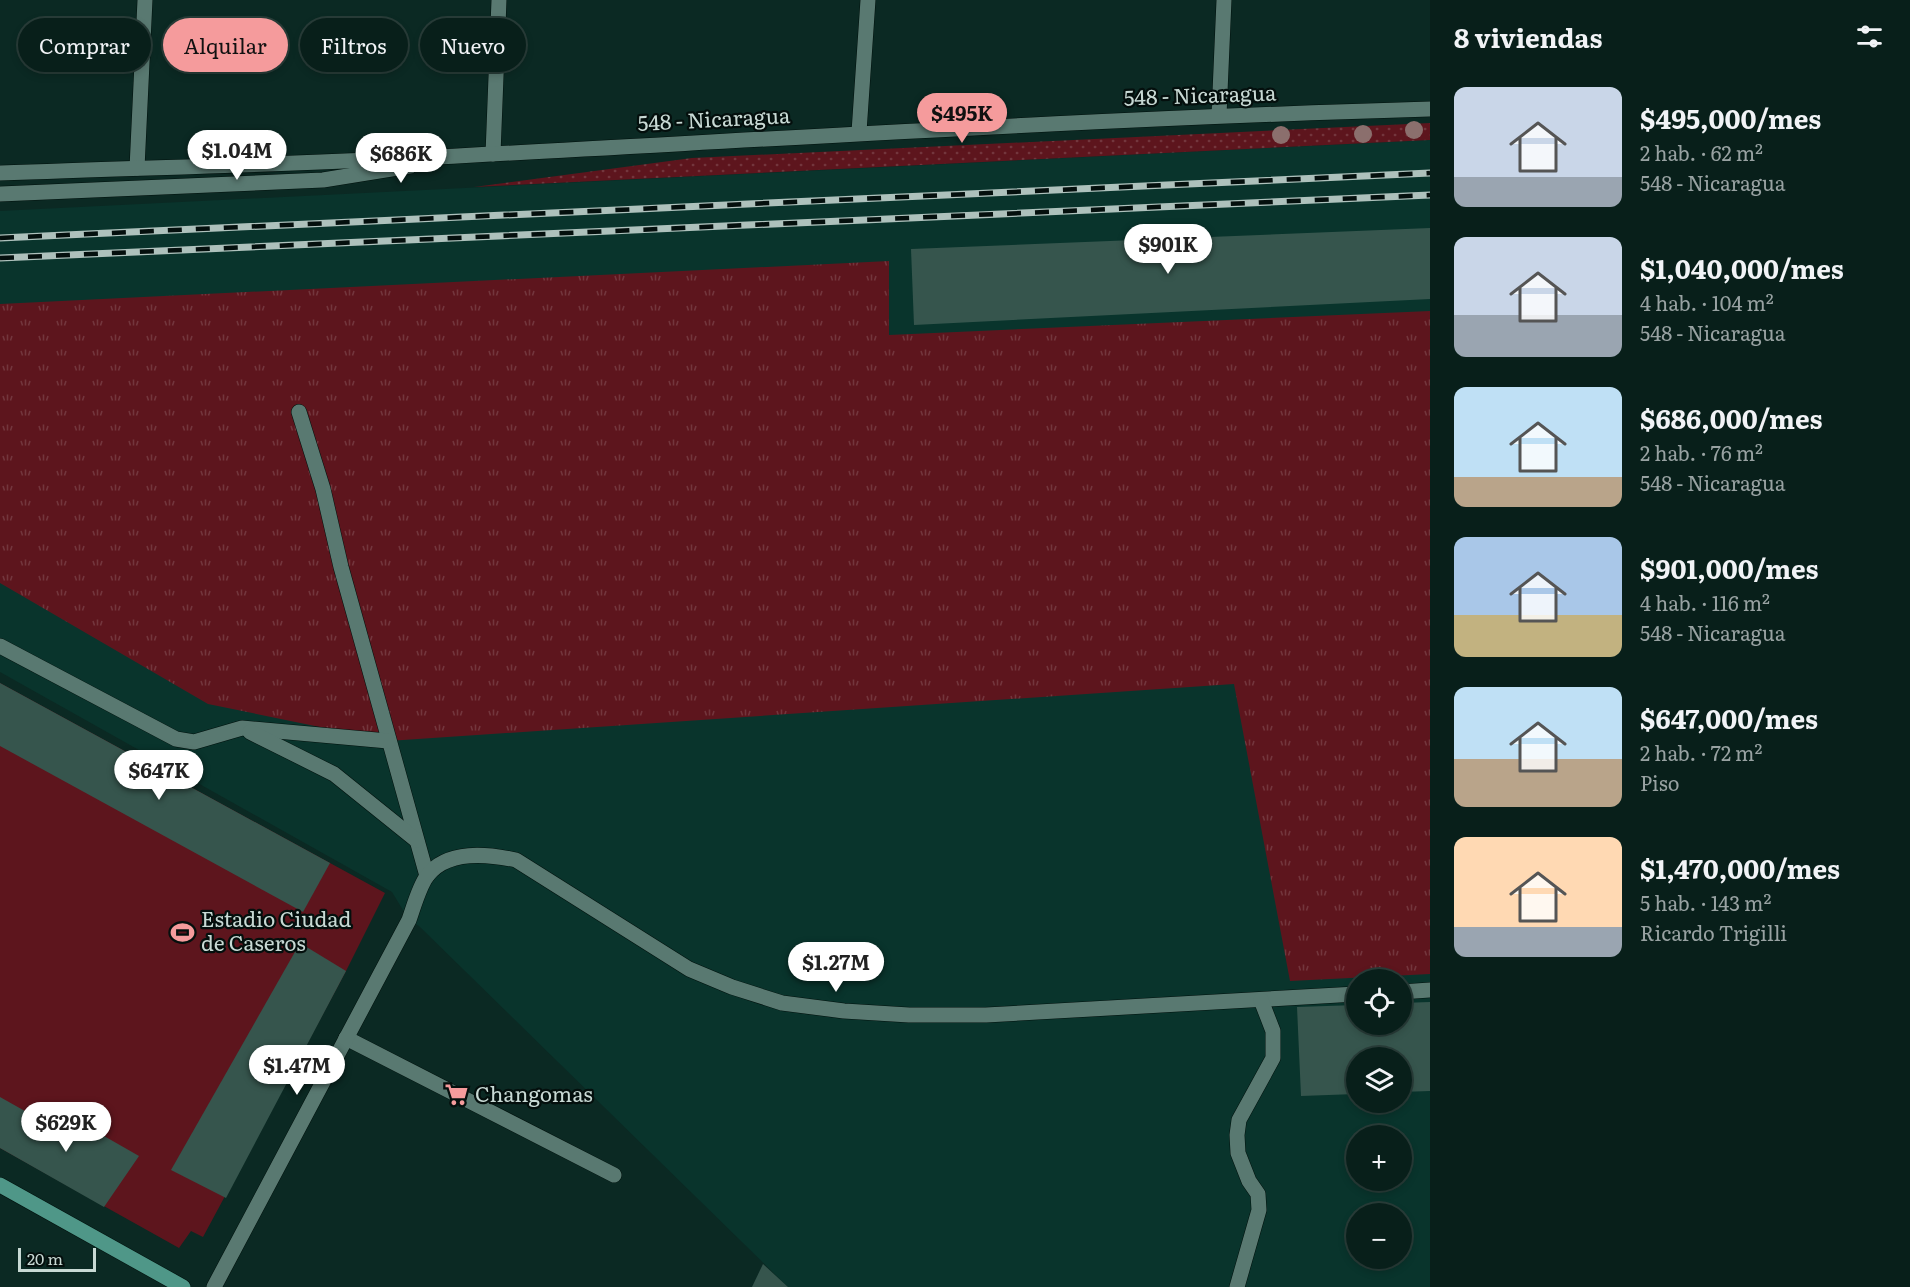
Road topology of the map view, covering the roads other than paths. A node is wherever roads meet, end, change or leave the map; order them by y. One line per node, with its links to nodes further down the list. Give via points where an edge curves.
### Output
1 (145, 0): 10 (street)
2 (499, 0): 8 (street)
3 (868, 0): 7 (street)
4 (1224, 0): 6 (street)
5 (1430, 109): 6 (street, 548 - Nicaragua)
6 (1219, 115): 7 (street, 548 - Nicaragua)
7 (859, 132): 8 (street, 548 - Nicaragua)
8 (493, 154): 9 (street, 548 - Nicaragua)
9 (473, 155): 10 (street, 548 - Nicaragua); 12 (street, via 323,180)
10 (137, 168): 11 (street, 548 - Nicaragua)
11 (0, 173)
12 (0, 194)
13 (299, 412): 16 (street)
14 (0, 646): 15 (street, via 176,739 194,742)
15 (242, 728): 16 (street); 17 (street, via 334,774)
16 (388, 741): 17 (street)
17 (416, 840): 18 (street)
18 (427, 876): 22 (street, via 450,859 495,855 516,860 689,969 782,1003 866,1012 986,1015); 23 (street, via 409,920)
19 (1430, 990): 20 (street)
20 (1412, 991)
21 (1346, 995): 22 (street)
22 (1262, 1000): 28 (street, via 1273,1031 1273,1058 1239,1120 1238,1153 1258,1194 1259,1210)
23 (346, 1038): 24 (street); 27 (street)
24 (614, 1175)
25 (0, 1185): 26 (main road)
26 (183, 1287)
27 (214, 1287)
28 (1237, 1287)

